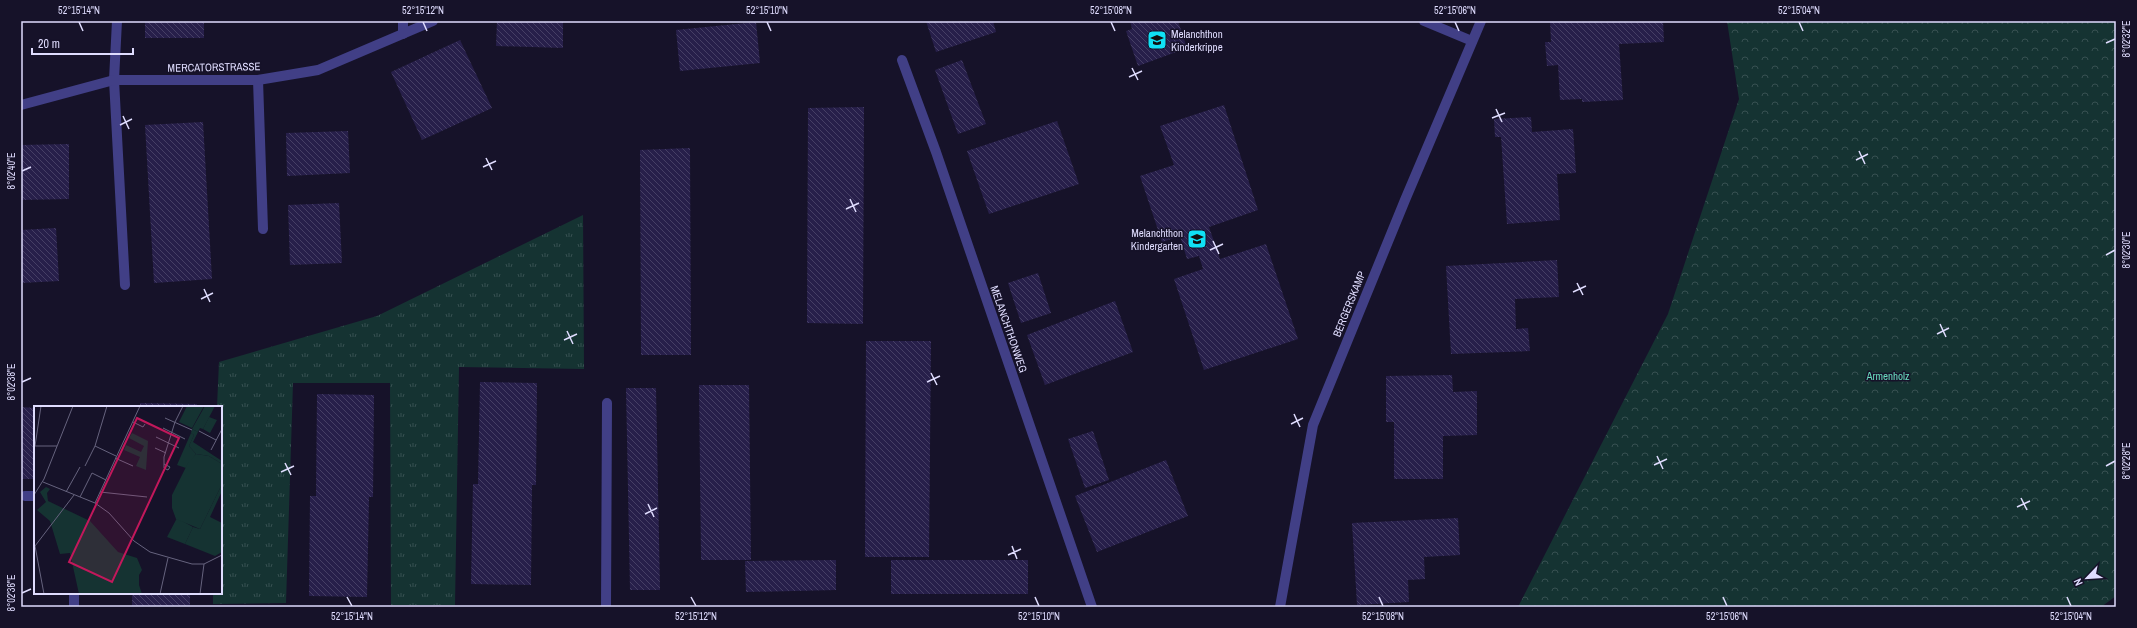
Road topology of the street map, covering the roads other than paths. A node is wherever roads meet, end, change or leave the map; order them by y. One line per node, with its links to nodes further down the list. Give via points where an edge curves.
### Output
1 (117, 21): 9 (street)
2 (403, 21): 6 (street)
3 (433, 21): 6 (street, MERCATORSTRASSE)
4 (1424, 21): 7 (street)
5 (1481, 21): 7 (street, BERGERSKAMP)
6 (403, 34): 10 (street, MERCATORSTRASSE, via 318,70)
7 (1472, 41): 19 (street, BERGERSKAMP, via 1313,425)
8 (902, 60): 18 (street, MELANCHTHONWEG)
9 (114, 80): 10 (street, MERCATORSTRASSE); 11 (street, MERCATORSTRASSE); 13 (street)
10 (258, 80): 12 (street)
11 (21, 105)
12 (263, 229)
13 (125, 285)
14 (607, 403): 17 (street)
15 (74, 594): 16 (street)
16 (74, 607)
17 (606, 607)
18 (1092, 607)
19 (1280, 607)

